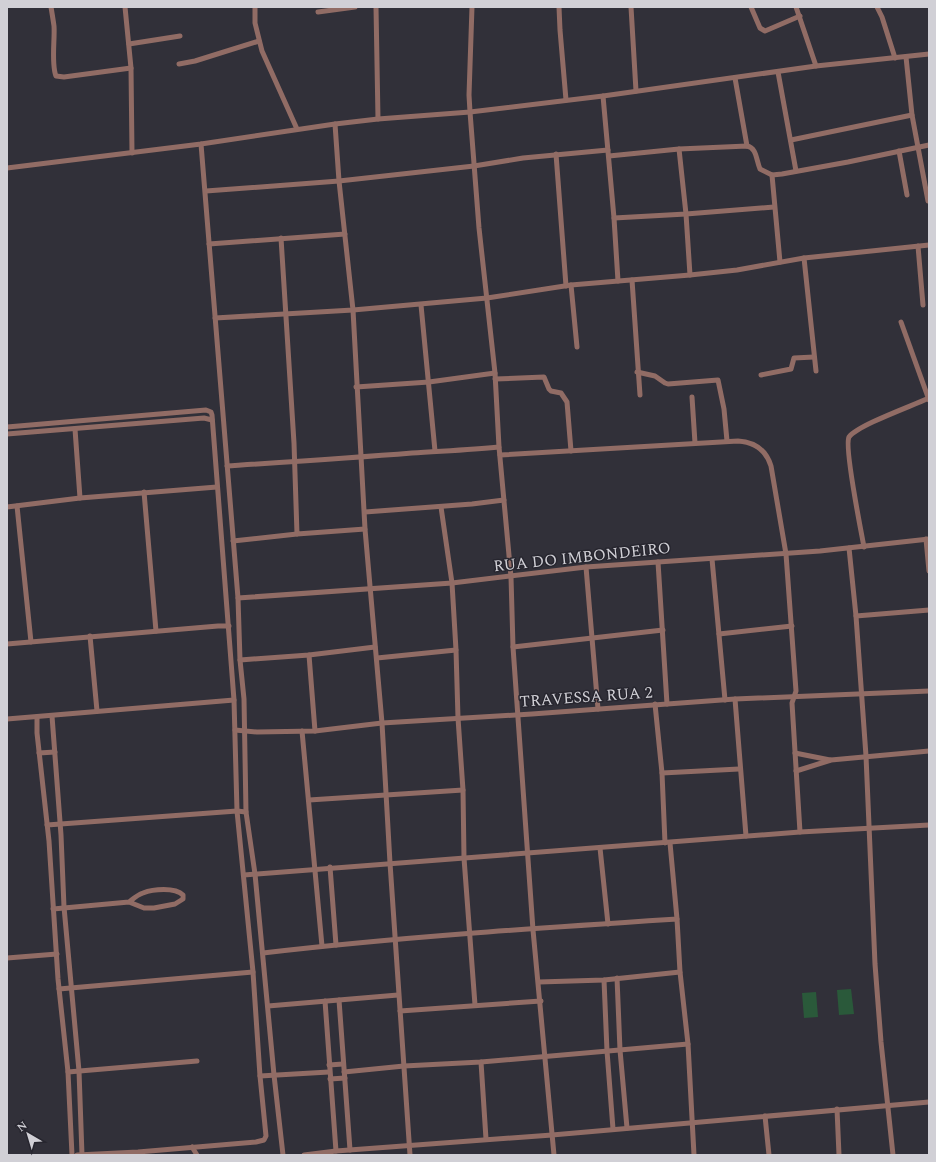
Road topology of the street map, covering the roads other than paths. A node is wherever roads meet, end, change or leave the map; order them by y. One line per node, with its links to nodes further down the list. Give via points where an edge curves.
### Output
1 (51, 7): 22 (street, via 54,24 53,64 56,76)
2 (125, 7): 16 (street)
3 (255, 7): 15 (street)
4 (355, 7): 12 (street)
5 (376, 7): 30 (street)
6 (472, 7): 28 (street)
7 (559, 7): 27 (street)
8 (631, 7): 25 (street)
9 (751, 7): 13 (street, via 760,28 765,31)
10 (796, 7): 13 (street)
11 (877, 7): 19 (street)
12 (318, 12)
13 (800, 16): 21 (street)
14 (180, 36): 16 (street)
15 (259, 41): 20 (street); 32 (street)
16 (129, 44): 22 (street)
17 (929, 54): 18 (street)
18 (906, 57): 19 (street); 29 (street)
19 (895, 58): 21 (street)
20 (179, 64)
21 (816, 66): 23 (street)
22 (131, 68): 41 (street)
23 (778, 72): 24 (street); 33 (street)
24 (736, 78): 25 (street); 36 (street)
25 (636, 91): 26 (street)
26 (603, 96): 27 (street); 39 (street)
27 (566, 100): 28 (street)
28 (470, 112): 30 (street); 44 (street)
29 (912, 116): 33 (street); 37 (street)
30 (378, 119): 31 (street)
31 (335, 124): 32 (street); 48 (street)
32 (297, 129): 34 (street)
33 (791, 140): 46 (street)
34 (202, 144): 41 (street); 49 (street)
35 (929, 145): 37 (street)
36 (747, 146): 38 (street); 47 (street, via 755,151 760,169)
37 (919, 148): 40 (street); 51 (street)
38 (679, 149): 43 (street); 53 (street)
39 (608, 150): 42 (street); 43 (street)
40 (899, 152): 46 (street); 50 (street)
41 (132, 153): 45 (street)
42 (556, 154): 44 (street); 65 (street)
43 (609, 156): 54 (street)
44 (474, 166): 48 (street); 66 (street)
45 (7, 168)
46 (796, 171): 47 (street)
47 (772, 175): 52 (street)
48 (339, 181): 49 (street); 55 (street)
49 (206, 191): 57 (street)
50 (907, 195)
51 (928, 201)
52 (774, 207): 53 (street); 61 (street)
53 (686, 214): 54 (street); 62 (street)
54 (614, 218): 64 (street)
55 (345, 234): 56 (street); 69 (street)
56 (281, 238): 57 (street); 70 (street)
57 (209, 244): 71 (street)
58 (929, 245): 59 (street)
59 (918, 246): 60 (street); 68 (street)
60 (804, 258): 61 (street); 74 (street)
61 (780, 262): 62 (street)
62 (690, 275): 63 (street)
63 (632, 280): 64 (street); 76 (street)
64 (618, 281): 65 (street)
65 (568, 286): 66 (street); 73 (street)
66 (487, 298): 67 (street); 77 (street)
67 (421, 305): 69 (street); 80 (street)
68 (923, 305)
69 (353, 310): 70 (street); 81 (street)
70 (286, 315): 71 (street); 96 (street)
71 (215, 318): 97 (street)
72 (901, 322): 84 (street)
73 (577, 347)
74 (814, 357): 75 (street); 78 (street, via 794,358 790,370)
75 (816, 371)
76 (638, 372): 82 (street); 89 (street, via 655,376 668,384 718,380)
77 (495, 373): 79 (street); 80 (street)
78 (761, 375)
79 (495, 379): 91 (street); 93 (street, via 544,377 551,391 561,393 566,402)
80 (429, 382): 81 (street); 92 (street)
81 (356, 387): 95 (street)
82 (640, 395)
83 (692, 397): 90 (street)
84 (929, 399): 110 (street, via 862,427 848,439)
85 (212, 420): 86 (street, via 211,412 206,410); 87 (street, via 204,418); 98 (street)
86 (7, 427)
87 (75, 428): 88 (street); 100 (street)
88 (7, 434)
89 (727, 441): 90 (street); 112 (street, via 746,441 753,444 769,461)
90 (695, 443): 93 (street)
91 (500, 447): 92 (street); 94 (street)
92 (435, 452): 95 (street)
93 (571, 452): 94 (street)
94 (500, 455): 101 (street)
95 (362, 457): 96 (street); 105 (street)
96 (295, 462): 97 (street); 107 (street)
97 (227, 466): 109 (street)
98 (217, 487): 99 (street); 123 (street)
99 (144, 492): 100 (street); 126 (street)
100 (80, 498): 102 (street)
101 (504, 500): 103 (street); 117 (street)
102 (17, 506): 104 (street); 130 (street)
103 (441, 506): 105 (street); 118 (street)
104 (7, 507)
105 (365, 512): 106 (street)
106 (366, 529): 107 (street); 119 (street)
107 (297, 534): 109 (street)
108 (928, 539): 110 (street, RUA DO IMBONDEIRO); 116 (street)
109 (233, 541): 120 (street)
110 (864, 547): 111 (street, RUA DO IMBONDEIRO)
111 (849, 548): 112 (street, RUA DO IMBONDEIRO); 122 (street)
112 (786, 554): 113 (street, RUA DO IMBONDEIRO); 124 (street)
113 (712, 559): 114 (street, RUA DO IMBONDEIRO); 127 (street)
114 (658, 562): 115 (street, RUA DO IMBONDEIRO); 125 (street)
115 (586, 568): 117 (street, RUA DO IMBONDEIRO); 129 (street)
116 (929, 571)
117 (511, 577): 118 (street, RUA DO IMBONDEIRO); 133 (street)
118 (452, 583): 119 (street, RUA DO IMBONDEIRO); 134 (street)
119 (370, 588): 120 (street, RUA DO IMBONDEIRO); 132 (street)
120 (238, 598): 137 (street)
121 (929, 610): 122 (street)
122 (856, 616): 139 (street)
123 (229, 626): 126 (street); 142 (street)
124 (792, 626): 127 (street); 140 (street, via 796,691)
125 (663, 630): 129 (street); 145 (street)
126 (156, 631): 128 (street)
127 (719, 634): 143 (street)
128 (90, 636): 130 (street); 147 (street)
129 (593, 638): 133 (street); 146 (street)
130 (31, 642): 131 (street)
131 (7, 644)
132 (375, 647): 135 (street); 136 (street)
133 (513, 647): 148 (street)
134 (456, 650): 136 (street); 151 (street)
135 (309, 655): 137 (street); 157 (street)
136 (377, 658): 153 (street)
137 (240, 660): 155 (street)
138 (929, 691): 139 (street, TRAVESSA RUA 2)
139 (861, 694): 140 (street, TRAVESSA RUA 2); 162 (street)
140 (794, 697): 141 (street, TRAVESSA RUA 2); 161 (street, via 792,703)
141 (735, 699): 143 (street, TRAVESSA RUA 2); 164 (street)
142 (234, 700): 147 (street); 154 (street)
143 (725, 700): 145 (street, TRAVESSA RUA 2)
144 (655, 704): 145 (street, TRAVESSA RUA 2); 146 (street, TRAVESSA RUA 2); 166 (street)
145 (668, 704)
146 (598, 709): 148 (street, TRAVESSA RUA 2)
147 (97, 711): 149 (street)
148 (518, 715): 151 (street, TRAVESSA RUA 2); 180 (street)
149 (52, 716): 150 (street); 159 (street)
150 (37, 717): 152 (street); 160 (street)
151 (458, 718): 153 (street, TRAVESSA RUA 2); 167 (street)
152 (7, 719)
153 (382, 724): 157 (street, TRAVESSA RUA 2); 168 (street)
154 (235, 730): 155 (street, TRAVESSA RUA 2); 170 (street)
155 (244, 731): 156 (street, TRAVESSA RUA 2); 171 (street)
156 (302, 731): 157 (street, TRAVESSA RUA 2); 169 (street)
157 (315, 731)
158 (929, 751): 162 (street)
159 (55, 752): 160 (street); 174 (street)
160 (39, 753): 173 (street)
161 (795, 753): 163 (street); 165 (street)
162 (866, 756): 163 (street); 175 (street)
163 (831, 760): 165 (street)
164 (740, 769): 166 (street); 177 (street)
165 (796, 771): 176 (street)
166 (662, 774): 178 (street)
167 (464, 790): 168 (street); 181 (street)
168 (386, 795): 169 (street); 182 (street)
169 (309, 800): 184 (street)
170 (237, 811): 171 (street); 174 (street); 186 (street)
171 (246, 812): 185 (street)
172 (929, 824): 175 (street)
173 (47, 825): 174 (street); 189 (street)
174 (60, 825): 188 (street)
175 (869, 828): 176 (street); 232 (street, via 874,964)
176 (800, 832): 177 (street)
177 (746, 836): 178 (street)
178 (668, 843): 179 (street); 190 (street)
179 (600, 848): 180 (street); 191 (street)
180 (528, 854): 181 (street); 192 (street)
181 (464, 858): 182 (street); 193 (street)
182 (390, 863): 183 (street); 194 (street)
183 (330, 867): 184 (street); 195 (street)
184 (316, 868): 185 (street); 196 (street)
185 (255, 874): 186 (street); 197 (street)
186 (244, 875): 200 (street)
187 (129, 902): 187 (street, via 144,908 164,907 175,904 183,895 174,890 155,891 144,893); 188 (street)
188 (64, 908): 189 (street); 206 (street)
189 (53, 909): 198 (street)
190 (677, 919): 191 (street); 201 (street)
191 (608, 924): 192 (street)
192 (533, 930): 193 (street); 204 (street)
193 (470, 933): 194 (street); 211 (street)
194 (395, 939): 195 (street); 207 (street)
195 (336, 945): 196 (street)
196 (322, 946): 197 (street)
197 (263, 953): 212 (street)
198 (56, 954): 199 (street); 205 (street)
199 (7, 958)
200 (253, 972): 206 (street); 228 (street)
201 (680, 972): 202 (street); 214 (street)
202 (617, 978): 203 (street); 215 (street)
203 (604, 980): 204 (street); 216 (street)
204 (539, 982): 210 (street)
205 (59, 989): 206 (street); 224 (street)
206 (72, 989): 223 (street)
207 (398, 995): 208 (street); 213 (street)
208 (339, 1000): 209 (street); 220 (street)
209 (325, 1001): 212 (street); 221 (street)
210 (541, 1001): 211 (street); 217 (street)
211 (475, 1005): 213 (street)
212 (268, 1006): 227 (street)
213 (400, 1011): 222 (street)
214 (688, 1044): 215 (street); 235 (street)
215 (620, 1050): 216 (street); 236 (street)
216 (607, 1051): 217 (street); 237 (street)
217 (544, 1056): 219 (street); 238 (street)
218 (197, 1061): 223 (street)
219 (481, 1062): 222 (street); 239 (street)
220 (343, 1064): 221 (street); 226 (street)
221 (329, 1065): 225 (street)
222 (404, 1066): 226 (street); 240 (street)
223 (79, 1071): 224 (street); 246 (street)
224 (68, 1072): 244 (street)
225 (329, 1072): 227 (street); 230 (street)
226 (344, 1072): 229 (street)
227 (274, 1075): 228 (street); 248 (street)
228 (260, 1076): 241 (street, via 266,1133 264,1140)
229 (345, 1078): 230 (street); 242 (street)
230 (330, 1079): 243 (street)
231 (929, 1102): 232 (street)
232 (887, 1105): 233 (street); 255 (street)
233 (837, 1110): 234 (street); 254 (street)
234 (765, 1116): 235 (street); 253 (street)
235 (692, 1122): 236 (street); 252 (street)
236 (626, 1128): 237 (street)
237 (613, 1129): 238 (street)
238 (552, 1135): 239 (street); 251 (street)
239 (486, 1139): 240 (street)
240 (409, 1145): 242 (street); 250 (street)
241 (192, 1148): 246 (street); 247 (street)
242 (350, 1150): 243 (street)
243 (336, 1151): 249 (street)
244 (72, 1155)
245 (77, 1155): 246 (street)
246 (82, 1155)
247 (197, 1155)
248 (283, 1155)
249 (304, 1155)
250 (410, 1155)
251 (554, 1155)
252 (694, 1155)
253 (769, 1155)
254 (839, 1155)
255 (892, 1155)

